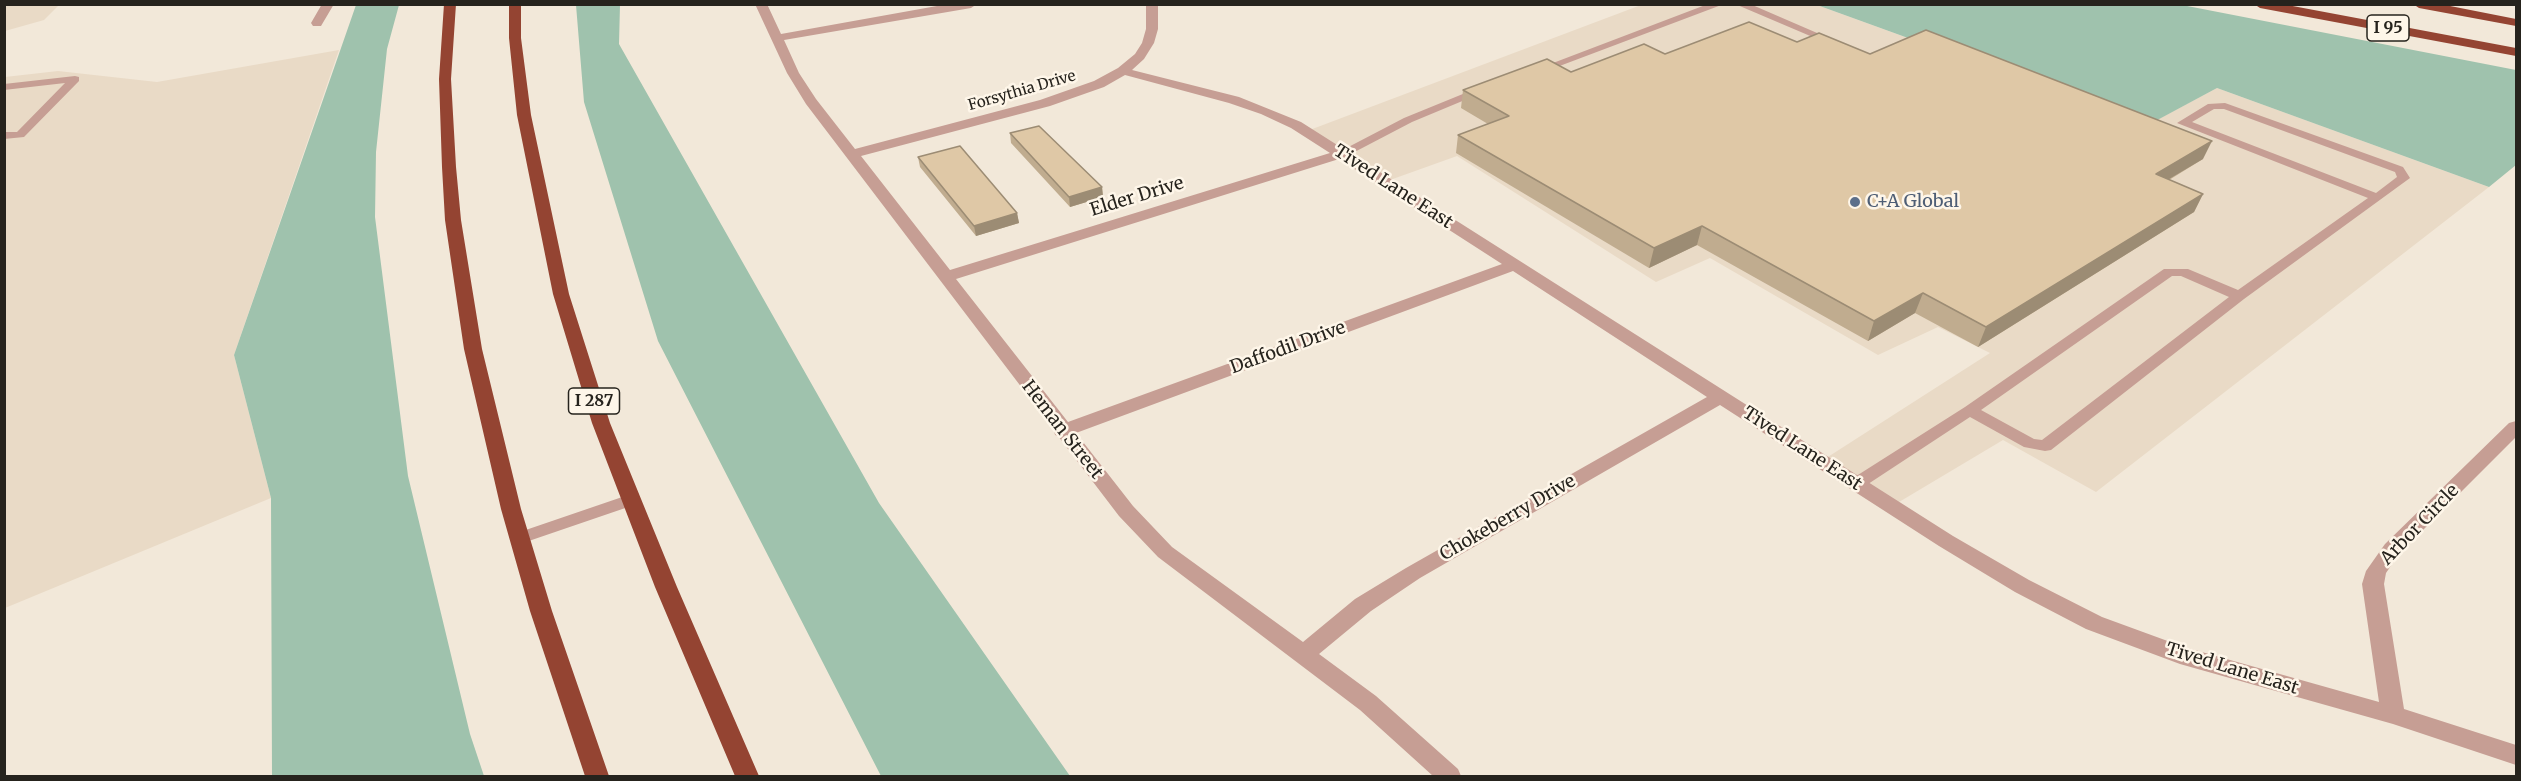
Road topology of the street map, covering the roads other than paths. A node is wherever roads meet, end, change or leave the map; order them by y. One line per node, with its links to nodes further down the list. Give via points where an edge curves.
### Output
1 (328, 4): 11 (street)
2 (450, 4): 33 (highway, via 446,120 453,220 473,350)
3 (515, 4): 32 (highway, I 287, via 524,115 561,294 601,423)
4 (761, 4): 13 (street, Heman Street)
5 (971, 4): 13 (street)
6 (1152, 4): 16 (street, Forsythia Drive, via 1148,43)
7 (1719, 4): 17 (lane)
8 (1740, 4): 14 (lane)
9 (2260, 4): 15 (highway, I 95)
10 (2419, 4): 12 (highway, I 95)
11 (318, 22)
12 (2517, 23)
13 (777, 38): 21 (street, Heman Street, via 799,82)
14 (1826, 39)
15 (2517, 52)
16 (1123, 71): 21 (street, Forsythia Drive, via 1073,95); 22 (street, Tived Lane East, via 1266,111)
17 (1525, 75)
18 (1493, 86): 22 (lane, via 1408,120)
19 (4, 87): 20 (lane, via 75,79 20,135)
20 (4, 136)
21 (852, 154): 25 (street, Heman Street)
22 (1341, 154): 24 (street, Tived Lane East); 25 (street, Elder Drive)
23 (2376, 197): 23 (lane, via 2189,126 2183,123 2212,106 2225,106 2399,170 2404,178); 26 (lane)
24 (1514, 265): 27 (street, Tived Lane East); 30 (street, Daffodil Drive)
25 (945, 277): 30 (street, Heman Street)
26 (2238, 296): 28 (lane, via 2182,272 2169,272); 28 (lane, via 2045,446 2030,443)
27 (1720, 397): 31 (street, Tived Lane East); 34 (street, Chokeberry Drive, via 1413,573 1363,605)
28 (1970, 410): 31 (lane)
29 (2517, 427): 35 (street, Arbor Circle, via 2392,549 2376,571 2373,584)
30 (1062, 431): 34 (street, Heman Street, via 1126,512 1165,552)
31 (1856, 484): 35 (street, Tived Lane East, via 2003,575 2094,622 2180,655)
32 (631, 500): 33 (lane); 38 (highway, I 287)
33 (520, 538): 37 (highway)
34 (1305, 653): 39 (street, Heman Street, via 1368,703)
35 (2392, 715): 36 (street, Tived Lane East)
36 (2517, 755)
37 (597, 777)
38 (747, 777)
39 (1449, 777)

